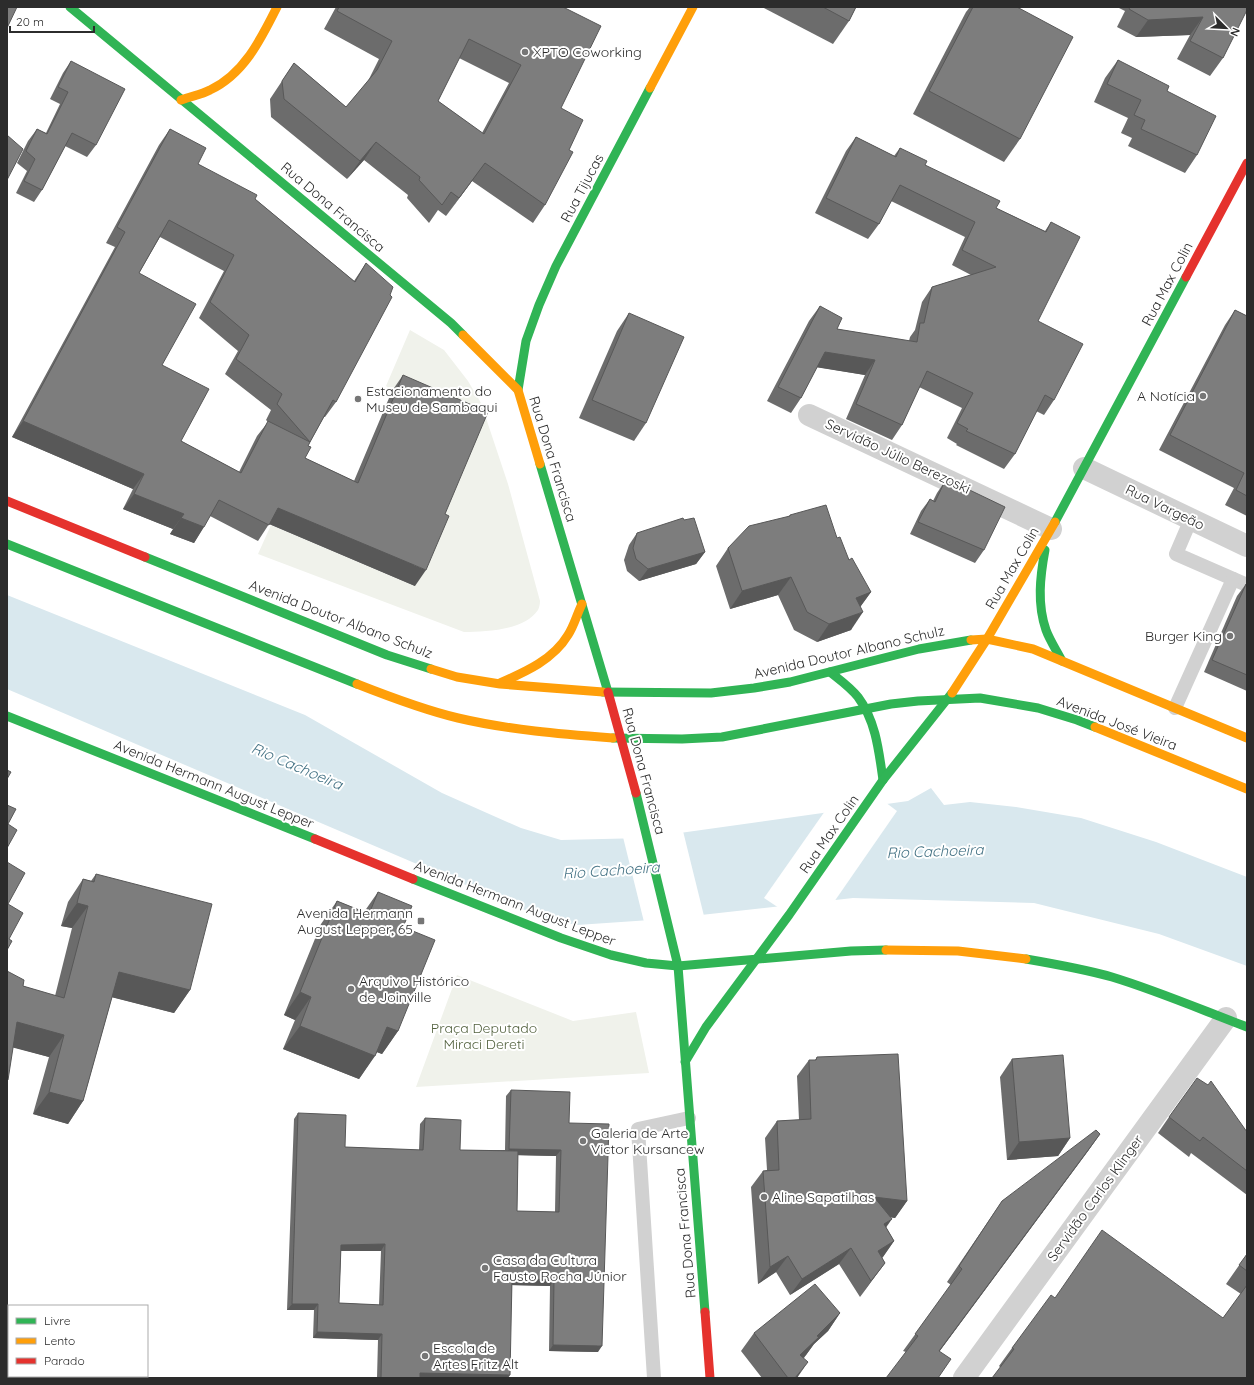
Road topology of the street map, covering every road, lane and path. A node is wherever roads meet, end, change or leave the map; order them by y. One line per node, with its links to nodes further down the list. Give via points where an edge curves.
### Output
1 (70, 7): 4 (main road, Rua Dona Francisca)
2 (277, 7): 4 (main road, via 246,62 212,90)
3 (693, 7): 6 (main road, Rua Tijucas, via 556,266 526,341)
4 (181, 100): 6 (main road, Rua Dona Francisca, via 450,323)
5 (1247, 163): 8 (main road, Rua Max Colin)
6 (518, 390): 16 (main road, Rua Dona Francisca)
7 (809, 415): 11 (street, Servidão Júlio Berezoski)
8 (1084, 468): 10 (street, Rua Vargeão); 11 (main road, Rua Max Colin)
9 (7, 501): 20 (main road, Avenida Doutor Albano Schulz, via 387,655 457,677)
10 (1191, 520): 13 (street, Rua Vargeão); 14 (lane, via 1176,554)
11 (1050, 531): 17 (main road, Rua Max Colin); 18 (main road, via 1040,577 1040,605 1046,630)
12 (7, 544): 26 (main road, via 418,707 500,726)
13 (1247, 546)
14 (1233, 579): 15 (lane); 23 (lane)
15 (1247, 585)
16 (582, 604): 20 (main road, via 567,636 553,653 532,668); 21 (main road, Rua Dona Francisca)
17 (987, 639): 18 (main road, via 1033,649); 19 (main road, Avenida Doutor Albano Schulz, via 919,649); 22 (main road, Rua Max Colin)
18 (1062, 661): 23 (main road)
19 (830, 672): 21 (main road, Avenida Doutor Albano Schulz, via 783,683 711,693); 24 (main road, via 847,685)
20 (500, 684): 21 (main road, Avenida Doutor Albano Schulz)
21 (608, 692): 26 (main road, Rua Dona Francisca)
22 (948, 699): 24 (main road, via 891,704); 28 (main road, Rua Max Colin); 29 (main road, Avenida José Vieira, via 980,698 1038,708 1077,720)
23 (1175, 708): 27 (main road)
24 (865, 710): 26 (main road, via 722,737); 28 (main road, via 874,731)
25 (7, 716): 31 (main road, Avenida Hermann August Lepper, via 561,938 611,955 646,963)
26 (620, 738): 31 (main road, Rua Dona Francisca, via 643,820)
27 (1247, 738)
28 (884, 780): 30 (main road, Rua Max Colin)
29 (1247, 789)
30 (757, 959): 31 (main road, Avenida Hermann August Lepper); 32 (main road, Avenida Hermann August Lepper, via 851,951 910,950 958,951 1025,959 1111,977); 34 (main road, via 730,993)
31 (678, 966): 34 (main road, Rua Dona Francisca)
32 (1226, 1018): 33 (main road, Avenida Hermann August Lepper); 38 (street, Servidão Carlos Klinger)
33 (1247, 1027)
34 (685, 1062): 35 (main road, Rua Dona Francisca)
35 (689, 1118): 36 (lane, via 638,1129); 37 (main road, Rua Dona Francisca)
36 (654, 1378)
37 (710, 1378)
38 (964, 1378)

